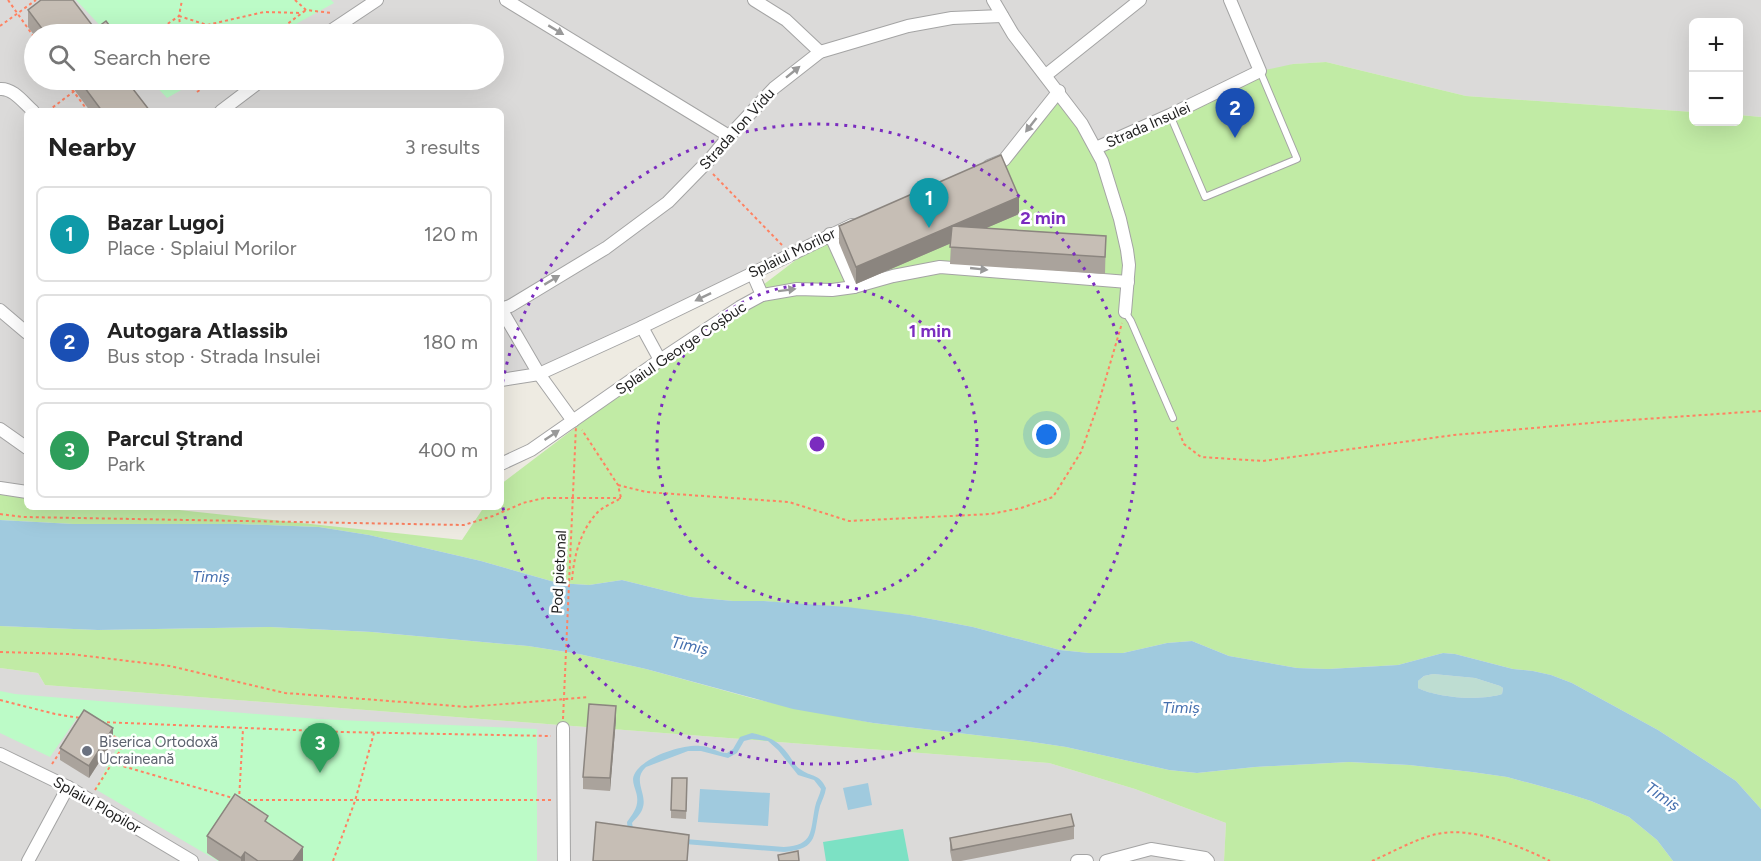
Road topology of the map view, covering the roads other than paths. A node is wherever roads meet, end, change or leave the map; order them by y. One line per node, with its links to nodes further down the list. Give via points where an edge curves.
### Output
1 (506, 0): 18 (street, one-way to 18)
2 (754, 0): 9 (street, via 786,20)
3 (993, 0): 7 (street)
4 (1140, 0): 11 (street)
5 (1230, 0): 10 (street)
6 (369, 2): 8 (street)
7 (1002, 16): 9 (street, Strada Ion Vidu, via 916,24); 11 (street)
8 (339, 24)
9 (820, 52): 18 (street, Strada Ion Vidu, one-way to 9, via 774,88)
10 (1260, 71): 17 (street, Strada Insulei); 17 (lane, via 1297,159 1205,197)
11 (1046, 75): 14 (street)
12 (0, 89): 15 (street, via 14,93)
13 (249, 90): 16 (street)
14 (1059, 91): 19 (street); 20 (street, one-way to 20, via 1004,160)
15 (30, 108)
16 (225, 108)
17 (1170, 116): 19 (street, Strada Insulei)
18 (729, 136): 27 (street, Strada Ion Vidu, one-way to 18, via 606,248 643,221 689,182)
19 (1096, 148): 24 (street, via 1120,219 1129,265)
20 (982, 169)
21 (863, 220): 22 (street, Splaiul Morilor)
22 (830, 234): 23 (street, Splaiul Morilor); 25 (street)
23 (752, 272): 26 (street); 31 (street, Splaiul Morilor, one-way to 31)
24 (1128, 282): 25 (street, Splaiul George Coșbuc, one-way to 24, via 940,267); 29 (street)
25 (854, 287): 26 (street, Splaiul George Coșbuc, one-way to 25)
26 (762, 295): 33 (street, Splaiul George Coșbuc)
27 (504, 308)
28 (0, 310): 32 (street)
29 (1125, 312): 36 (lane)
30 (504, 314): 34 (street)
31 (642, 327): 33 (street); 34 (street, Splaiul Morilor)
32 (24, 330)
33 (660, 360): 37 (street, Splaiul George Coșbuc)
34 (538, 374): 35 (street, Splaiul Morilor); 37 (street)
35 (504, 380)
36 (1173, 418)
37 (575, 423): 40 (street, Splaiul George Coșbuc, one-way to 37)
38 (0, 429): 39 (street)
39 (24, 445)
40 (504, 463)
41 (0, 488): 42 (street)
42 (24, 492)
43 (563, 727): 48 (street)
44 (0, 754): 45 (street, Splaiul Plopilor)
45 (68, 787): 46 (street); 47 (street, Splaiul Plopilor)
46 (28, 861)
47 (192, 861)
48 (564, 861)
49 (1077, 861): 50 (street)
50 (1087, 861)
51 (1106, 861): 52 (street, via 1151,849)
52 (1208, 861)

